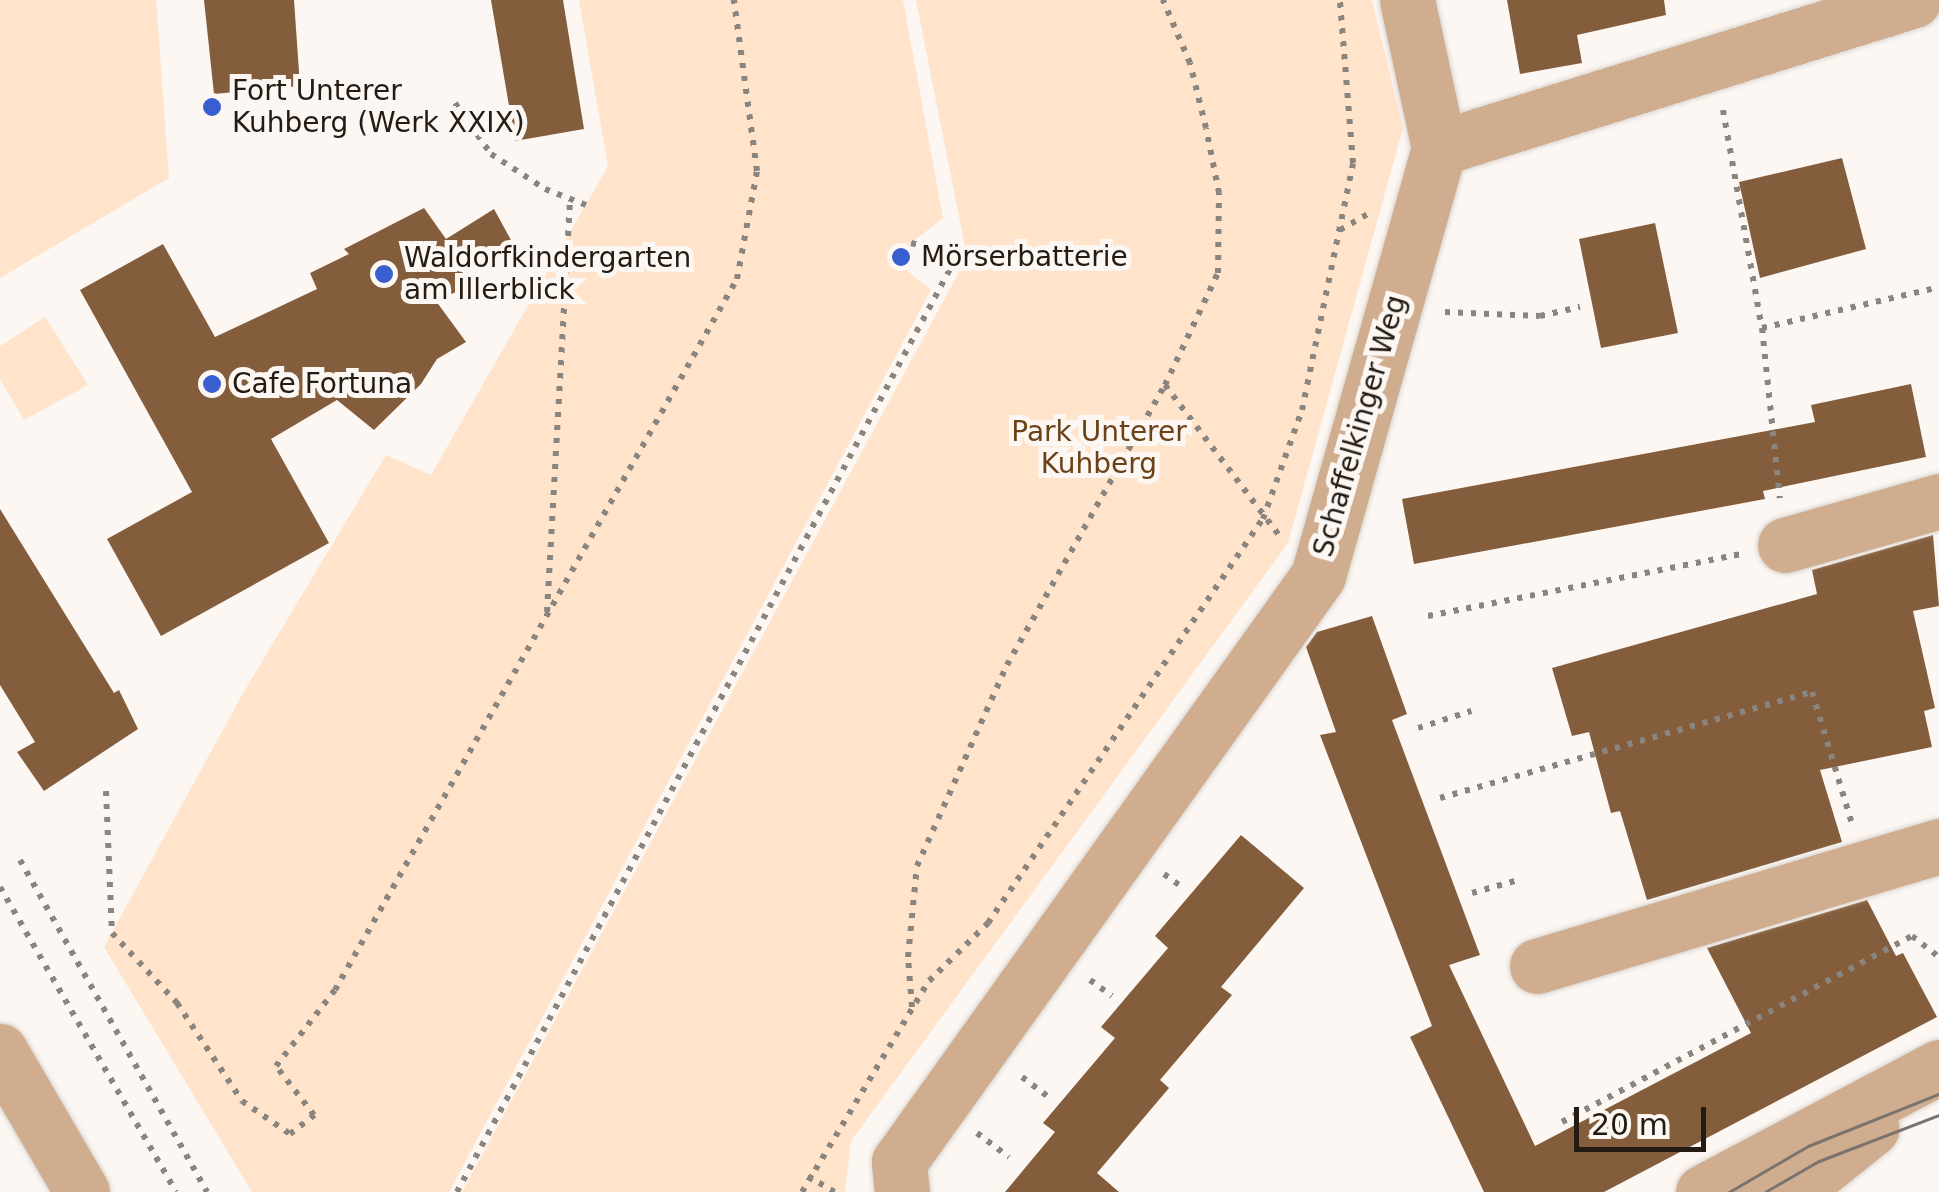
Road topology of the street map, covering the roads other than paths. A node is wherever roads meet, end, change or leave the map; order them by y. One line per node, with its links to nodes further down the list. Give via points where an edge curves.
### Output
1 (1407, 0): 3 (street)
2 (1913, 0): 3 (street)
3 (1439, 148): 12 (street, Schaffelkinger Weg, via 1318,576 899,1162)
4 (1939, 501): 5 (street)
5 (1785, 545)
6 (1939, 846): 7 (street)
7 (1537, 966)
8 (0, 1051): 11 (street)
9 (1939, 1067): 13 (street)
10 (1917, 1096): 14 (street)
11 (82, 1192)
12 (902, 1192)
13 (1704, 1192)
14 (1792, 1192)

